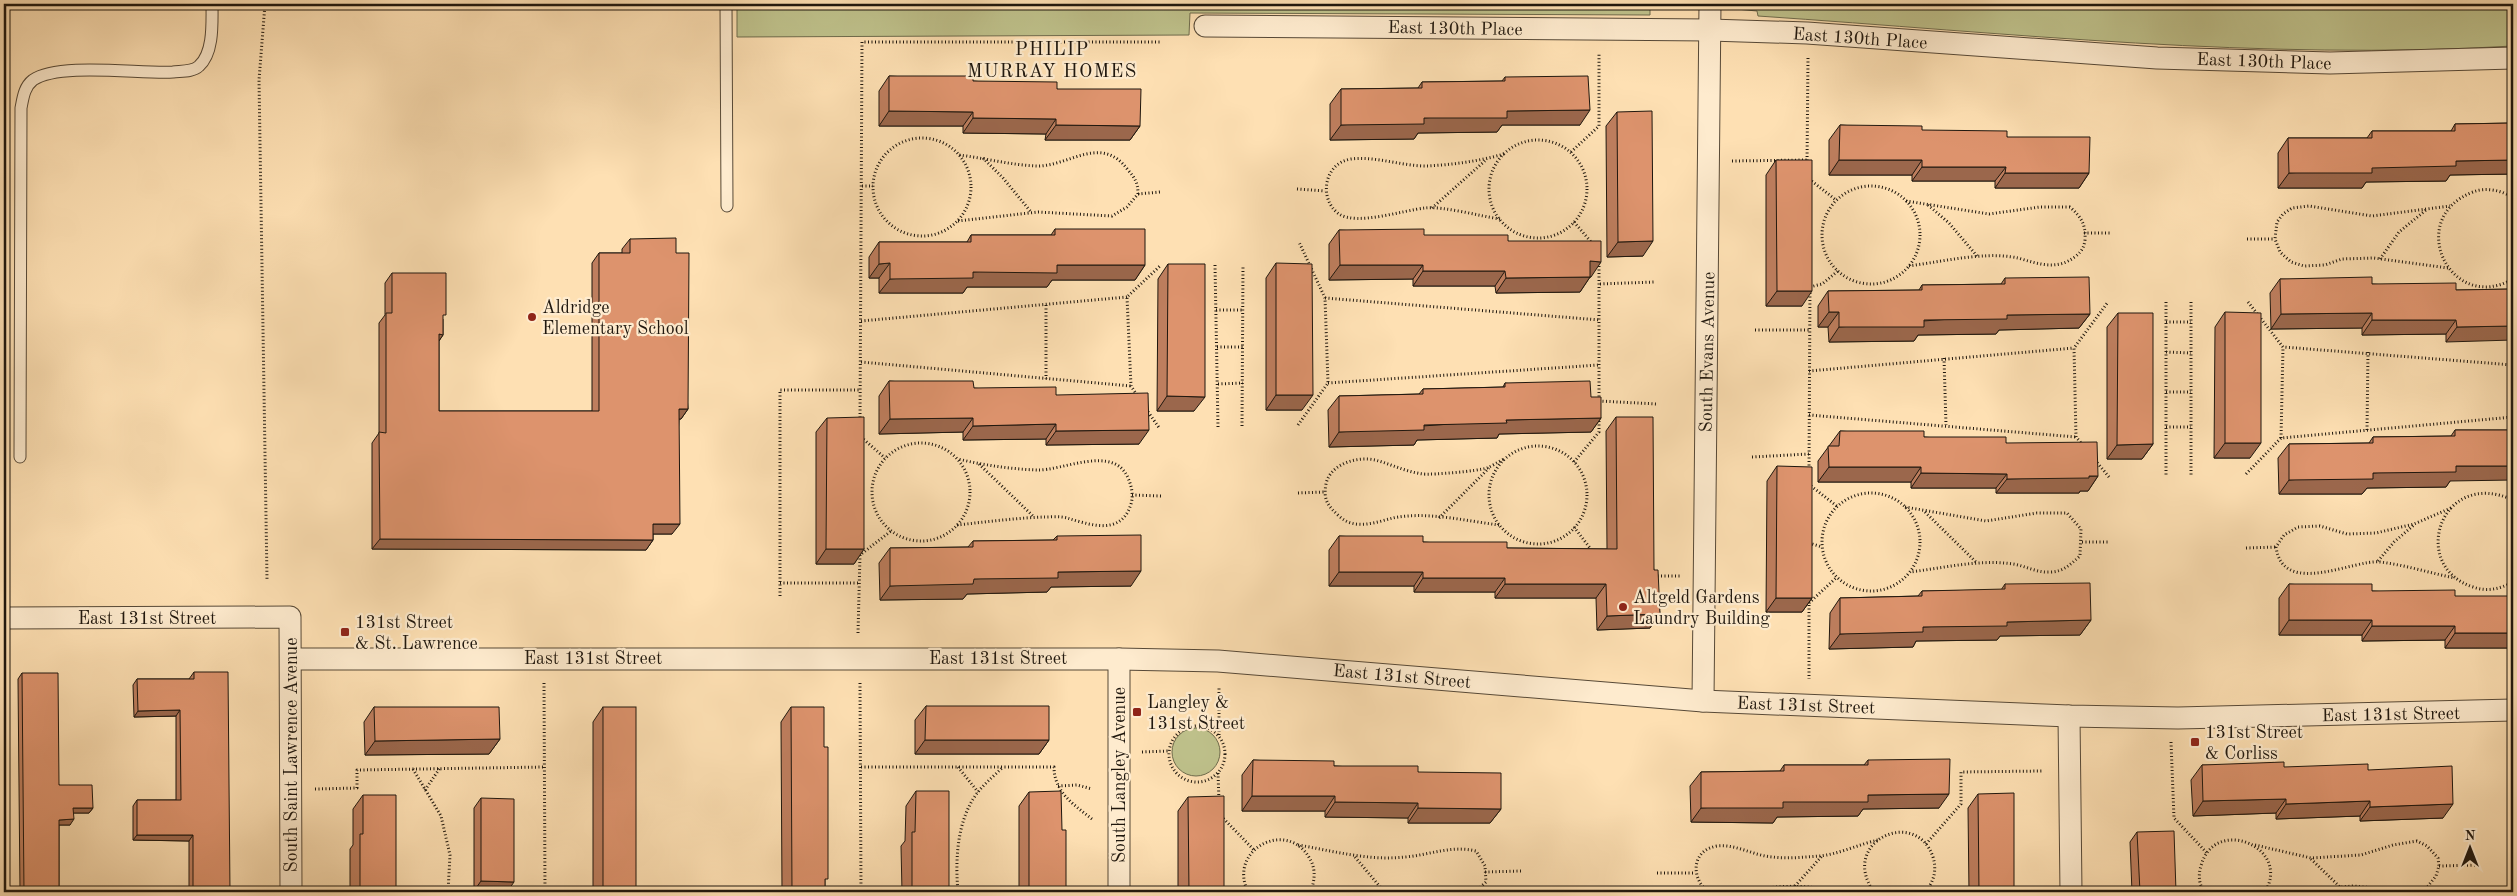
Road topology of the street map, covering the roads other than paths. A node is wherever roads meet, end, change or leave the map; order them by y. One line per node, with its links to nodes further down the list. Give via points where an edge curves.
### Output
1 (212, 4): 8 (lane, via 212,32 207,54 199,67 168,72 67,71 32,81 25,90 21,108)
2 (726, 4): 7 (lane)
3 (1710, 4): 5 (street, South Evans Avenue)
4 (1205, 26): 5 (street, East 130th Place)
5 (1710, 30): 6 (street, East 130th Place, via 1807,33 2157,58 2330,63); 13 (street, South Evans Avenue)
6 (2513, 58)
7 (727, 206)
8 (20, 457)
9 (290, 617): 10 (street, East 131st Street); 11 (street, South Saint Lawrence Avenue)
10 (4, 618)
11 (291, 658): 12 (street, East 131st Street); 16 (street, South Saint Lawrence Avenue)
12 (1119, 658): 13 (street, East 131st Street, via 1218,661); 17 (street, South Langley Avenue)
13 (1703, 701): 15 (street, East 131st Street)
14 (2513, 710): 15 (street, East 131st Street, via 2178,718)
15 (2070, 716): 18 (street)
16 (291, 892)
17 (1119, 892)
18 (2071, 892)

